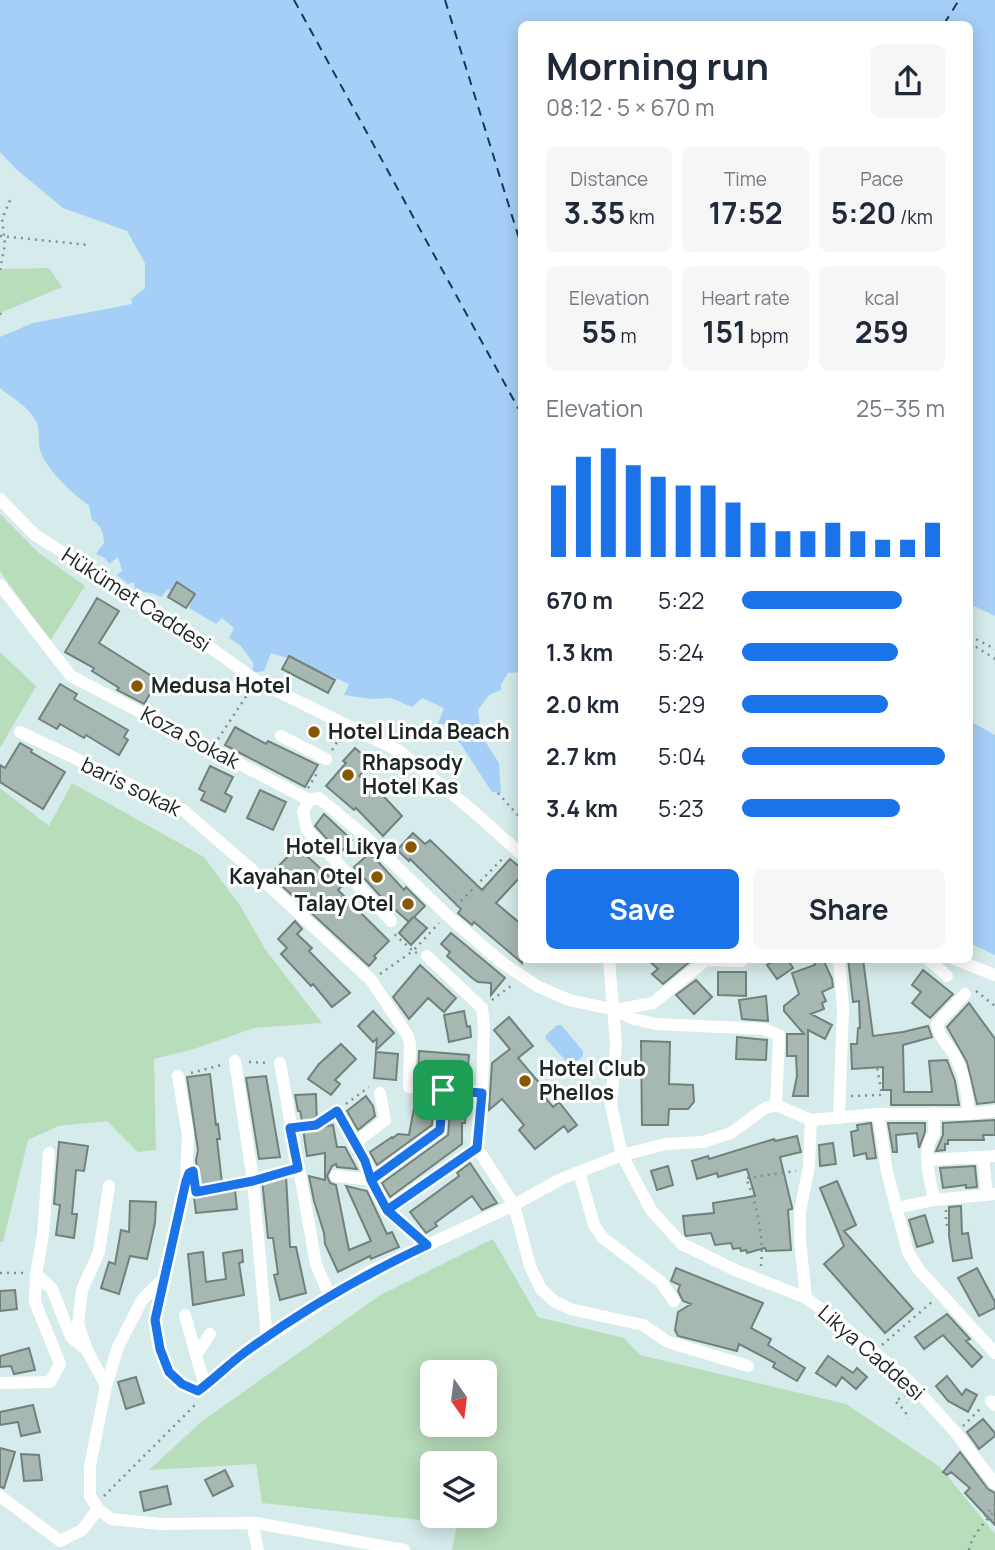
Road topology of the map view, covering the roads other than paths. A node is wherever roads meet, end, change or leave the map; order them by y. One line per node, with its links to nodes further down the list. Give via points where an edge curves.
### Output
1 (0, 499): 7 (street, Hükümet Caddesi, via 35,535 186,630 257,681 399,751)
2 (0, 585): 6 (street, Koza Sokak, via 71,676)
3 (20, 733): 22 (street, baris sokak, via 183,810 371,980 408,1036 409,1087)
4 (281, 736): 5 (street)
5 (326, 759)
6 (309, 800): 8 (street, via 303,812 307,830); 18 (street, Koza Sokak, via 319,798 366,837 500,961 537,986 569,1000)
7 (517, 851)
8 (391, 920)
9 (427, 956): 24 (street, via 482,1008)
10 (609, 963): 18 (street)
11 (702, 963): 18 (street, via 653,1003)
12 (839, 963): 31 (street, via 843,1007)
13 (932, 963): 16 (street)
14 (962, 963): 15 (street)
15 (995, 975)
16 (947, 976)
17 (965, 994): 30 (street, via 937,1024 966,1086)
18 (615, 1010): 25 (street, via 656,1024 764,1029 779,1035); 36 (street, via 611,1105)
19 (235, 1062): 56 (street, via 253,1181)
20 (280, 1063): 51 (street, via 316,1264)
21 (181, 1076): 50 (street, via 188,1135 186,1181)
22 (443, 1090): 24 (street, baris sokak); 41 (street, via 440,1130)
23 (380, 1093): 33 (street, via 385,1120)
24 (482, 1093): 34 (street)
25 (776, 1105): 32 (street); 36 (street, via 730,1133 703,1142 666,1144)
26 (337, 1111): 33 (street)
27 (995, 1111): 30 (street)
28 (934, 1113): 29 (street); 30 (street); 38 (street)
29 (878, 1114): 31 (street); 46 (street)
30 (969, 1114)
31 (839, 1118): 32 (street)
32 (811, 1120): 52 (street, Likya Caddesi, via 800,1212)
33 (355, 1143): 41 (street)
34 (477, 1148): 45 (street); 47 (street)
35 (49, 1153): 49 (street)
36 (621, 1155): 39 (street); 52 (street, via 651,1210 682,1244)
37 (989, 1157): 38 (street); 43 (street)
38 (928, 1160): 44 (street)
39 (579, 1172): 45 (street); 53 (street, via 594,1225 603,1238 661,1282)
40 (337, 1176): 41 (street)
41 (371, 1180): 47 (street)
42 (110, 1186): 57 (street, via 99,1252 82,1290 78,1324)
43 (991, 1195): 44 (street)
44 (940, 1200): 46 (street)
45 (514, 1205): 48 (street); 60 (street, via 530,1266 541,1289 554,1301 643,1325 668,1342)
46 (896, 1208): 58 (street, via 908,1252 919,1270)
47 (387, 1210): 48 (street)
48 (427, 1245): 51 (street, via 369,1272)
49 (36, 1274): 57 (street, via 52,1289 71,1337); 61 (street, via 35,1302 60,1364 50,1382)
50 (165, 1277): 62 (street, via 142,1300 118,1347); 63 (street, via 155,1320 160,1349 169,1372 182,1384)
51 (330, 1297): 56 (street)
52 (806, 1298): 64 (street, Likya Caddesi, via 910,1382)
53 (674, 1301)
54 (185, 1315): 59 (street)
55 (210, 1334): 59 (street)
56 (267, 1339): 63 (street, via 244,1353)
57 (87, 1350): 62 (street)
58 (995, 1353)
59 (196, 1355): 63 (street)
60 (748, 1366)
61 (0, 1383)
62 (106, 1386): 66 (street, via 90,1466 90,1496)
63 (204, 1392)
64 (995, 1483)
65 (0, 1496): 66 (street, via 60,1541 82,1530)
66 (98, 1509): 67 (street, via 111,1519 160,1524)
67 (252, 1523): 68 (street); 69 (street)
68 (258, 1550)
69 (404, 1550)

